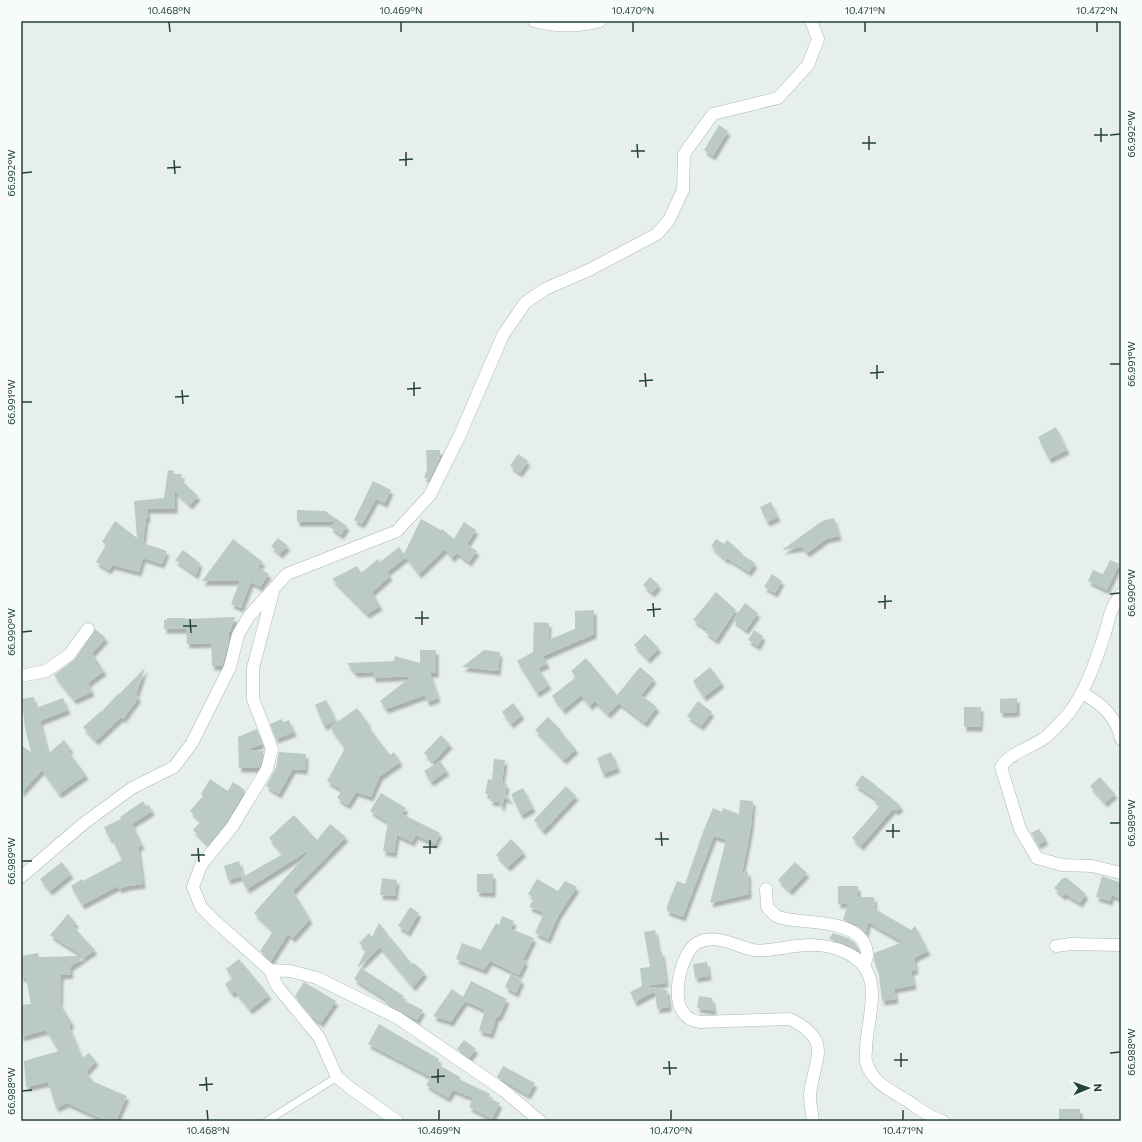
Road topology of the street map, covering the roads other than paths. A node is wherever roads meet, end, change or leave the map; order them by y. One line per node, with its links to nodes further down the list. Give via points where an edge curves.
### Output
1 (534, 21): 2 (street, via 581,26)
2 (600, 21)
3 (811, 21): 4 (street, via 818,39 808,65 778,98 712,114 684,154 683,190 669,220 657,234 590,270 545,289 526,303 503,335 459,437 430,495 397,531 287,574)
4 (273, 589): 11 (street, via 249,616 238,635 230,667 192,743 174,767 132,788 83,824); 16 (street, via 253,668 253,699 272,749 267,769 232,827 200,865 193,888 201,907)
5 (1121, 594): 8 (street, via 1112,606 1105,634)
6 (88, 630): 7 (street, via 69,655 46,671)
7 (21, 676)
8 (1082, 694): 9 (street, via 1098,702 1112,716); 10 (street, via 1068,714 1045,738 1006,759 1001,767 1020,829 1036,858 1062,865 1092,866)
9 (1121, 739)
10 (1121, 873)
11 (21, 877)
12 (766, 889): 15 (street, via 767,907 776,916 826,923 859,935 864,940 867,950)
13 (1121, 945): 14 (street, via 1086,943)
14 (1056, 946)
15 (864, 966): 21 (street, via 846,952 812,944 764,951 726,940 709,940 697,943 685,956 678,982 678,998 682,1012 691,1020 716,1022 790,1019 803,1025 812,1034 818,1045 818,1063 810,1096); 22 (street, via 873,989 873,1003 866,1037 866,1061 873,1076 885,1087)
16 (270, 970): 17 (street, via 277,986 318,1037); 20 (street, via 290,971 317,978 398,1018 503,1090)
17 (337, 1077): 18 (lane); 19 (street)
18 (267, 1121)
19 (397, 1121)
20 (540, 1121)
21 (813, 1121)
22 (943, 1121)

